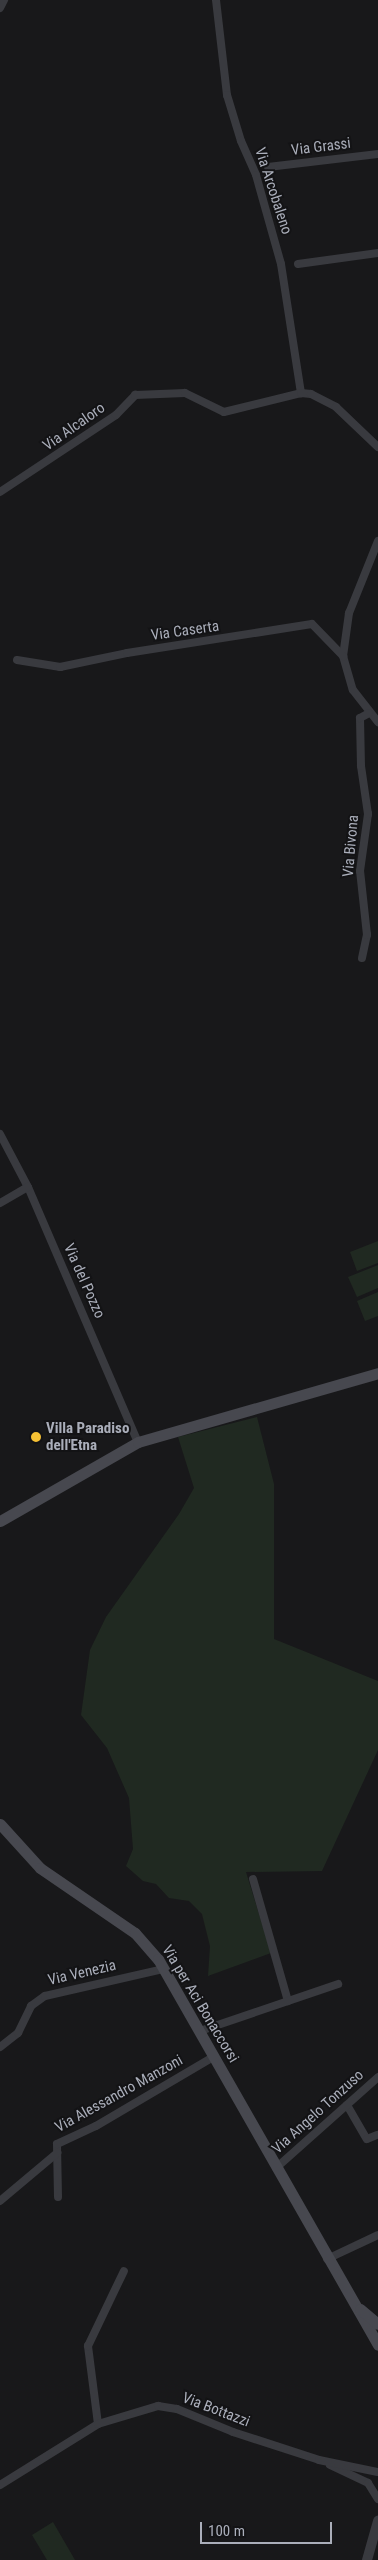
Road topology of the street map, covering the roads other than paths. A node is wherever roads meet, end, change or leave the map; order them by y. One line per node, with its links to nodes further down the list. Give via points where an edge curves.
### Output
1 (4, 0): 3 (street)
2 (216, 0): 8 (street, Via Arcobaleno, via 227,95 241,141 256,175 281,264)
3 (0, 8)
4 (378, 154): 5 (street, Via Grassi)
5 (268, 167)
6 (378, 254): 7 (street)
7 (298, 264)
8 (301, 392): 9 (street, via 336,407); 10 (street, Via Alcaloro, via 230,412 185,393 134,395 116,415)
9 (378, 447)
10 (0, 492)
11 (378, 541): 12 (street, via 349,613)
12 (344, 656): 13 (street, Via Caserta, via 312,624 127,653 60,667); 14 (street, via 353,690)
13 (17, 660)
14 (369, 713): 15 (street); 16 (street, Via Bivona, via 360,718 361,766 368,814 360,871 367,935)
15 (378, 722)
16 (362, 958)
17 (0, 1134): 18 (street, Via del Pozzo)
18 (28, 1187): 19 (street); 21 (street, Via del Pozzo)
19 (0, 1203)
20 (378, 1373): 21 (main road)
21 (138, 1442): 22 (main road)
22 (0, 1521)
23 (1, 1828): 25 (main road, Via per Aci Bonaccorsi, via 40,1868 146,1943)
24 (253, 1879): 27 (street)
25 (164, 1969): 28 (main road, Via per Aci Bonaccorsi); 29 (street, Via Venezia, via 44,1996 31,2006 18,2033)
26 (338, 1984): 27 (street)
27 (288, 2001): 28 (street)
28 (200, 2031): 30 (main road, Via per Aci Bonaccorsi)
29 (0, 2047)
30 (214, 2056): 34 (street, Via Alessandro Manzoni, via 96,2126 57,2144); 35 (main road, Via per Aci Bonaccorsi)
31 (378, 2077): 32 (street, Via Angelo Tonzuso)
32 (348, 2105): 33 (street, via 367,2139); 35 (street, Via Angelo Tonzuso)
33 (377, 2135)
34 (57, 2153): 36 (street, Via Alessandro Manzoni); 37 (street)
35 (276, 2168): 39 (main road, Via per Aci Bonaccorsi)
36 (58, 2196)
37 (0, 2201)
38 (378, 2235): 39 (street)
39 (327, 2259): 41 (main road, Via per Aci Bonaccorsi)
40 (124, 2271): 44 (street, via 88,2346)
41 (352, 2302): 42 (main road); 43 (main road, Via per Aci Bonaccorsi)
42 (378, 2324)
43 (378, 2345)
44 (98, 2424): 45 (street, Via Bottazzi, via 122,2415 168,2407); 48 (street, Via Bottazzi)
45 (319, 2460): 46 (street); 47 (street)
46 (378, 2472)
47 (368, 2483): 49 (street); 50 (street)
48 (0, 2485)
49 (378, 2487)
50 (378, 2499)
51 (378, 2521): 52 (street)
52 (367, 2560)

